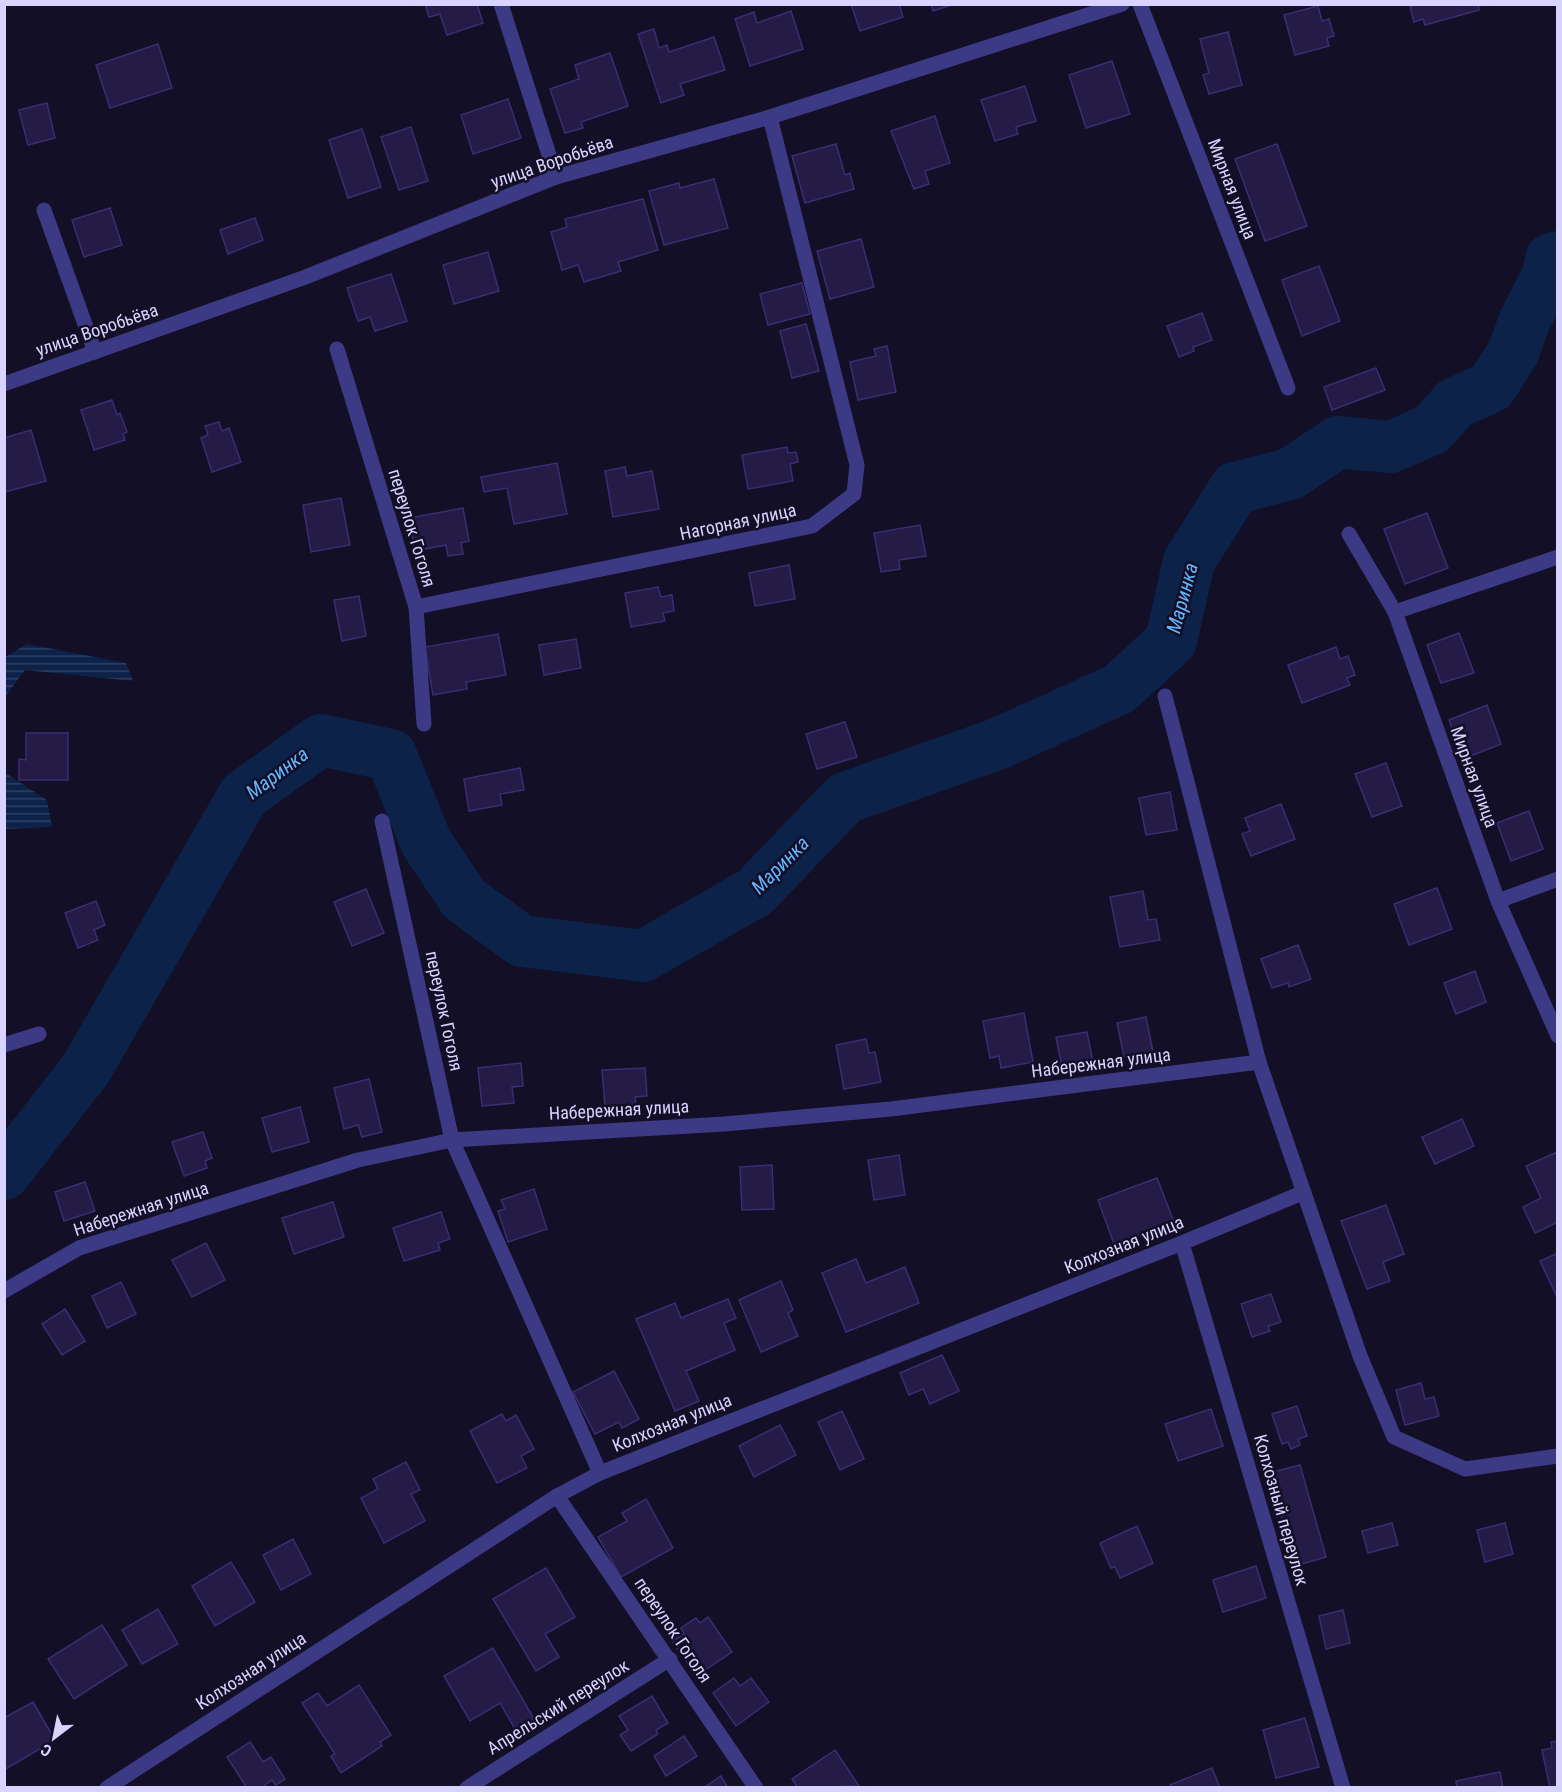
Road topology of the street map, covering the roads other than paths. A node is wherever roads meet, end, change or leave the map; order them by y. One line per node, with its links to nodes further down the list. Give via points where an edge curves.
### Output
1 (501, 4): 5 (street)
2 (1122, 4): 4 (street, улица Воробьёва)
3 (1140, 4): 10 (street, Мирная улица)
4 (770, 117): 5 (street, улица Воробьёва); 13 (street, Нагорная улица, via 857,465 854,494 812,526)
5 (556, 177): 8 (street, улица Воробьёва, via 303,279)
6 (44, 210): 8 (street)
7 (337, 349): 13 (street, переулок Гоголя)
8 (95, 352): 9 (street, улица Воробьёва)
9 (4, 384)
10 (1287, 388)
11 (1349, 534): 14 (street, Мирная улица)
12 (1557, 557): 14 (street)
13 (416, 607): 16 (street, переулок Гоголя)
14 (1395, 612): 19 (street, Мирная улица)
15 (1165, 696): 23 (street)
16 (424, 724)
17 (382, 821): 24 (street, переулок Гоголя)
18 (1557, 879): 19 (street)
19 (1498, 901): 21 (street, Мирная улица)
20 (39, 1034): 22 (street)
21 (1557, 1036)
22 (4, 1045)
23 (1259, 1062): 24 (street, Набережная улица, via 891,1109 724,1124); 25 (street)
24 (452, 1140): 27 (street, Набережная улица, via 358,1160 79,1248); 29 (street, переулок Гоголя)
25 (1302, 1193): 26 (street, Колхозная улица); 28 (street, via 1360,1356 1395,1437 1465,1469)
26 (1182, 1243): 29 (street, Колхозная улица); 35 (street, Колхозный переулок)
27 (4, 1291)
28 (1557, 1456)
29 (600, 1473): 30 (street, Колхозная улица)
30 (556, 1496): 31 (street, переулок Гоголя); 32 (street, Колхозная улица)
31 (670, 1659): 33 (street, Апрельский переулок); 34 (street, переулок Гоголя)
32 (107, 1788)
33 (466, 1788)
34 (756, 1788)
35 (1343, 1788)

